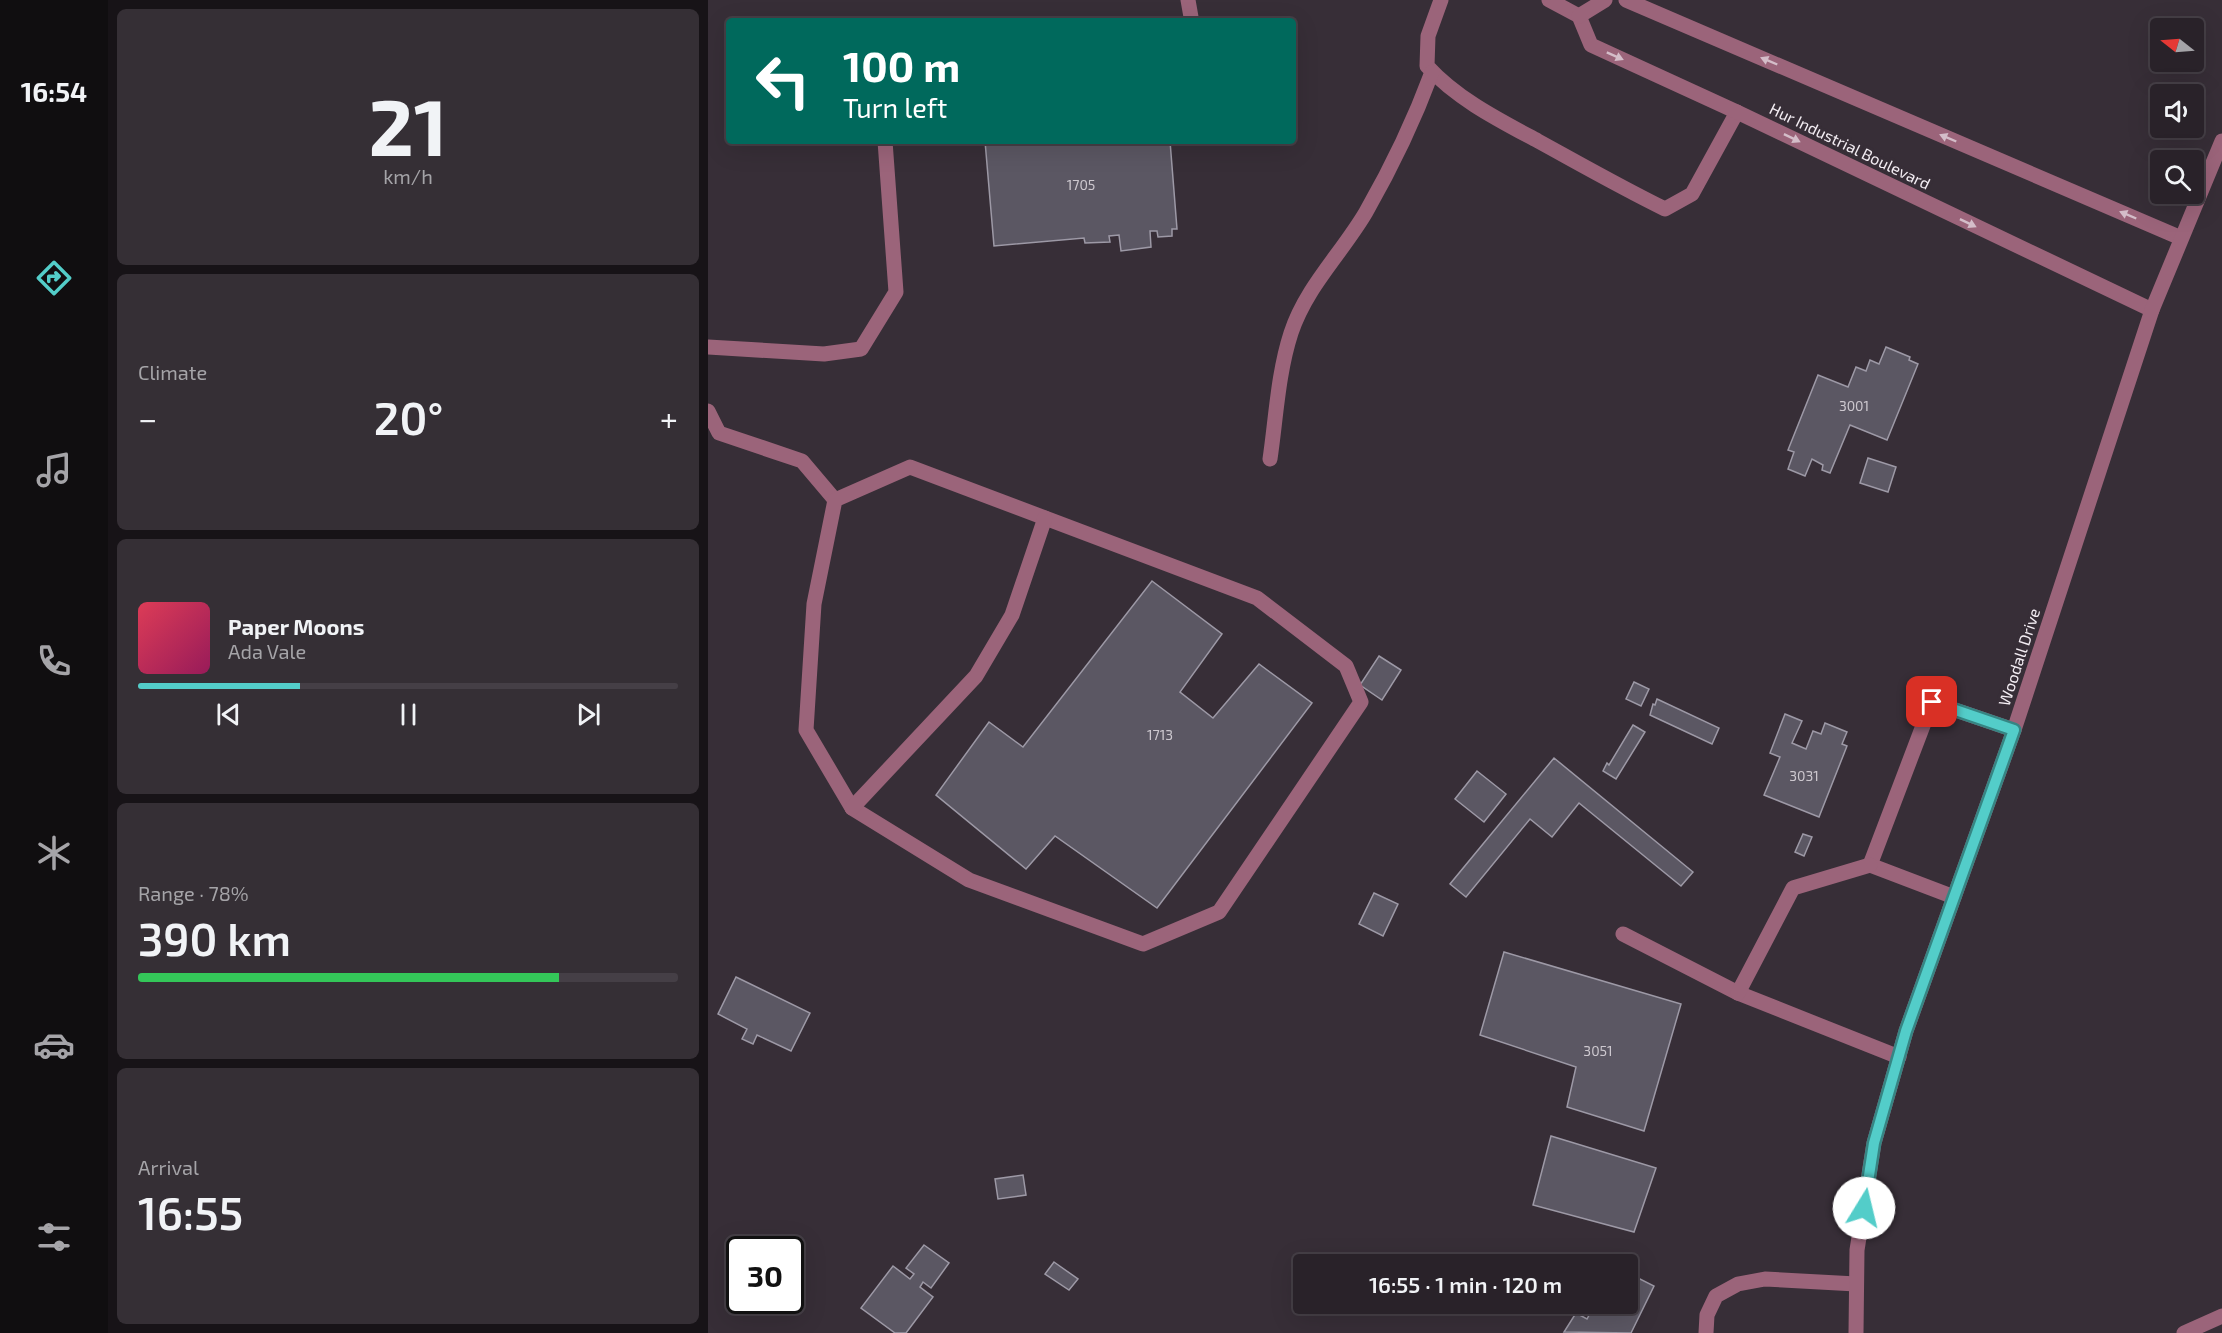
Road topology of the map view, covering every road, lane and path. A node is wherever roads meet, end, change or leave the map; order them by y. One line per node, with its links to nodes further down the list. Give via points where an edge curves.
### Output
1 (1188, 0): 7 (street)
2 (1441, 0): 8 (street, via 1428,36 1427,66)
3 (1548, 0): 6 (street)
4 (1605, 0): 6 (street)
5 (1626, 0): 12 (street, one-way to 5)
6 (1579, 16): 9 (street, Hur Industrial Boulevard, one-way to 9, via 1591,45)
7 (1190, 18)
8 (1432, 72): 9 (street, via 1485,112 1665,209 1692,194); 16 (street, via 1365,213 1306,300 1291,333)
9 (1737, 112): 13 (street, Hur Industrial Boulevard, one-way to 13)
10 (2222, 141): 12 (street, Woodall Drive)
11 (885, 144): 14 (street, via 896,292 861,349 824,354)
12 (2181, 238): 13 (street, Woodall Drive)
13 (2152, 310): 19 (street, Woodall Drive)
14 (708, 347)
15 (708, 411): 17 (street, via 719,433 802,461)
16 (1270, 459)
17 (835, 500): 18 (street, via 910,467); 20 (street, via 814,604 806,730)
18 (1045, 518): 20 (street, via 1012,615 976,676); 20 (street, via 1257,598 1346,666 1361,702 1219,912 1143,944 969,880)
19 (2014, 730): 21 (street, via 1932,702); 22 (street, Woodall Drive)
20 (852, 808)
21 (1870, 865): 22 (street); 24 (street, via 1793,888)
22 (1954, 897): 25 (street, Woodall Drive)
23 (1623, 934): 24 (street)
24 (1738, 993): 25 (street)
25 (1899, 1057): 26 (street, Woodall Drive, via 1874,1143 1857,1251)
26 (1856, 1284): 28 (street, via 1765,1279 1738,1284 1716,1296 1707,1316); 29 (street, Woodall Drive)
27 (2222, 1316): 30 (street)
28 (1706, 1333)
29 (1856, 1333)
30 (2184, 1333)

